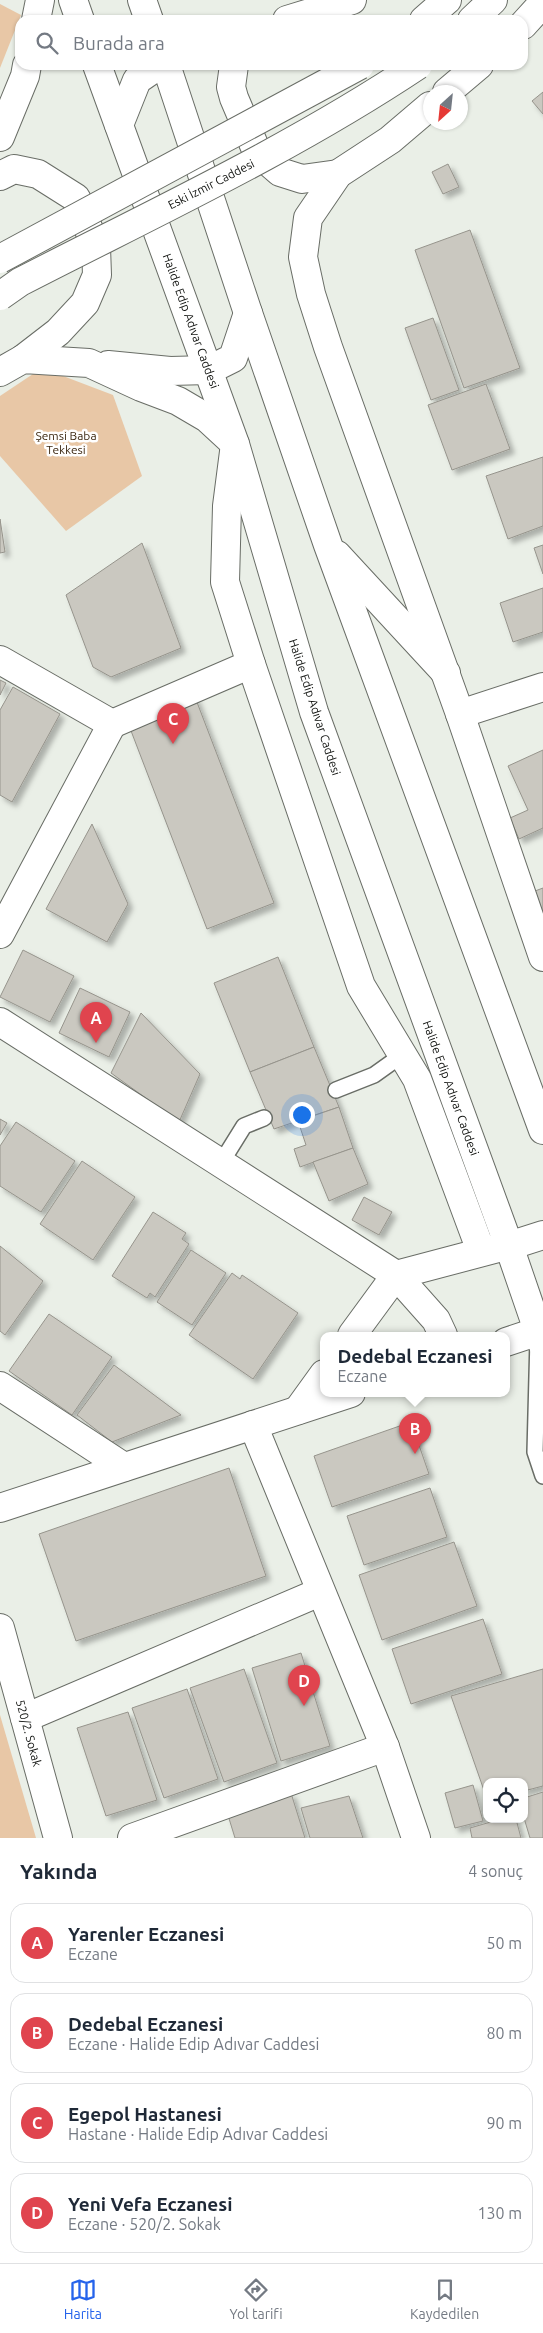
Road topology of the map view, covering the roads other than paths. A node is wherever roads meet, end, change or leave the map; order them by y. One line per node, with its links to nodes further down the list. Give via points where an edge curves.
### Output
1 (40, 0): 8 (main road)
2 (73, 0): 9 (main road)
3 (142, 0): 10 (main road)
4 (352, 0): 11 (main road)
5 (446, 0): 12 (main road)
6 (493, 0): 13 (main road)
7 (543, 3): 14 (main road)
8 (37, 15)
9 (78, 15)
10 (147, 15)
11 (302, 15)
12 (430, 15)
13 (477, 15)
14 (528, 20)
15 (26, 70): 26 (main road)
16 (99, 70): 25 (main road, Halide Edip Adıvar Caddesi)
17 (152, 70): 25 (main road, via 138,80)
18 (168, 70): 31 (main road)
19 (233, 70): 27 (main road, via 231,87 234,98 257,152 280,172 302,179)
20 (351, 70): 29 (main road, bridge)
21 (411, 70): 30 (main road, Eski İzmir Caddesi, bridge, via 305,136 20,282)
22 (473, 70): 23 (main road)
23 (455, 85)
24 (423, 112): 27 (main road, via 390,140)
25 (119, 124): 34 (main road, Halide Edip Adıvar Caddesi)
26 (0, 137)
27 (338, 174): 39 (main road, via 308,218 303,257 311,294)
28 (0, 176): 33 (main road, via 14,169 38,174 76,198 96,247 97,275 85,303 58,332)
29 (0, 259)
30 (0, 296)
31 (248, 313): 34 (main road, via 233,358); 36 (main road)
32 (89, 363): 33 (main road); 34 (main road, via 170,371); 35 (main road, via 178,401 207,418)
33 (12, 366)
34 (209, 370): 35 (main road, Halide Edip Adıvar Caddesi)
35 (235, 444): 38 (main road, via 227,506 225,582); 52 (main road, Halide Edip Adıvar Caddesi, via 314,712)
36 (328, 546): 39 (main road); 49 (main road)
37 (0, 660): 42 (main road)
38 (251, 664): 42 (main road); 46 (main road, via 361,986)
39 (446, 673): 41 (main road)
40 (543, 687): 41 (main road)
41 (460, 714): 44 (main road)
42 (112, 724): 43 (main road)
43 (0, 934)
44 (543, 957)
45 (0, 1022): 50 (main road)
46 (402, 1055): 47 (lane, via 374,1075); 53 (main road, via 417,1079)
47 (336, 1090)
48 (264, 1118): 50 (lane, via 244,1126)
49 (543, 1130)
50 (221, 1163): 54 (main road)
51 (543, 1235): 52 (main road)
52 (509, 1246): 53 (main road); 57 (main road, Halide Edip Adıvar Caddesi)
53 (481, 1251): 54 (main road)
54 (396, 1275): 55 (main road); 56 (main road, via 436,1320)
55 (354, 1332)
56 (442, 1332)
57 (541, 1338): 58 (main road); 65 (lane, via 535,1452)
58 (510, 1342)
59 (320, 1380): 62 (main road)
60 (0, 1386): 64 (main road)
61 (339, 1397): 62 (main road)
62 (298, 1410): 63 (main road)
63 (253, 1425): 64 (main road); 67 (main road)
64 (124, 1467): 66 (main road)
65 (543, 1476)
66 (0, 1508)
67 (320, 1592): 69 (main road); 70 (main road)
68 (0, 1628): 69 (main road, 520/2. Sokak)
69 (25, 1718): 71 (main road, 520/2. Sokak)
70 (385, 1747): 72 (main road); 73 (main road)
71 (58, 1838)
72 (132, 1838)
73 (416, 1838)

